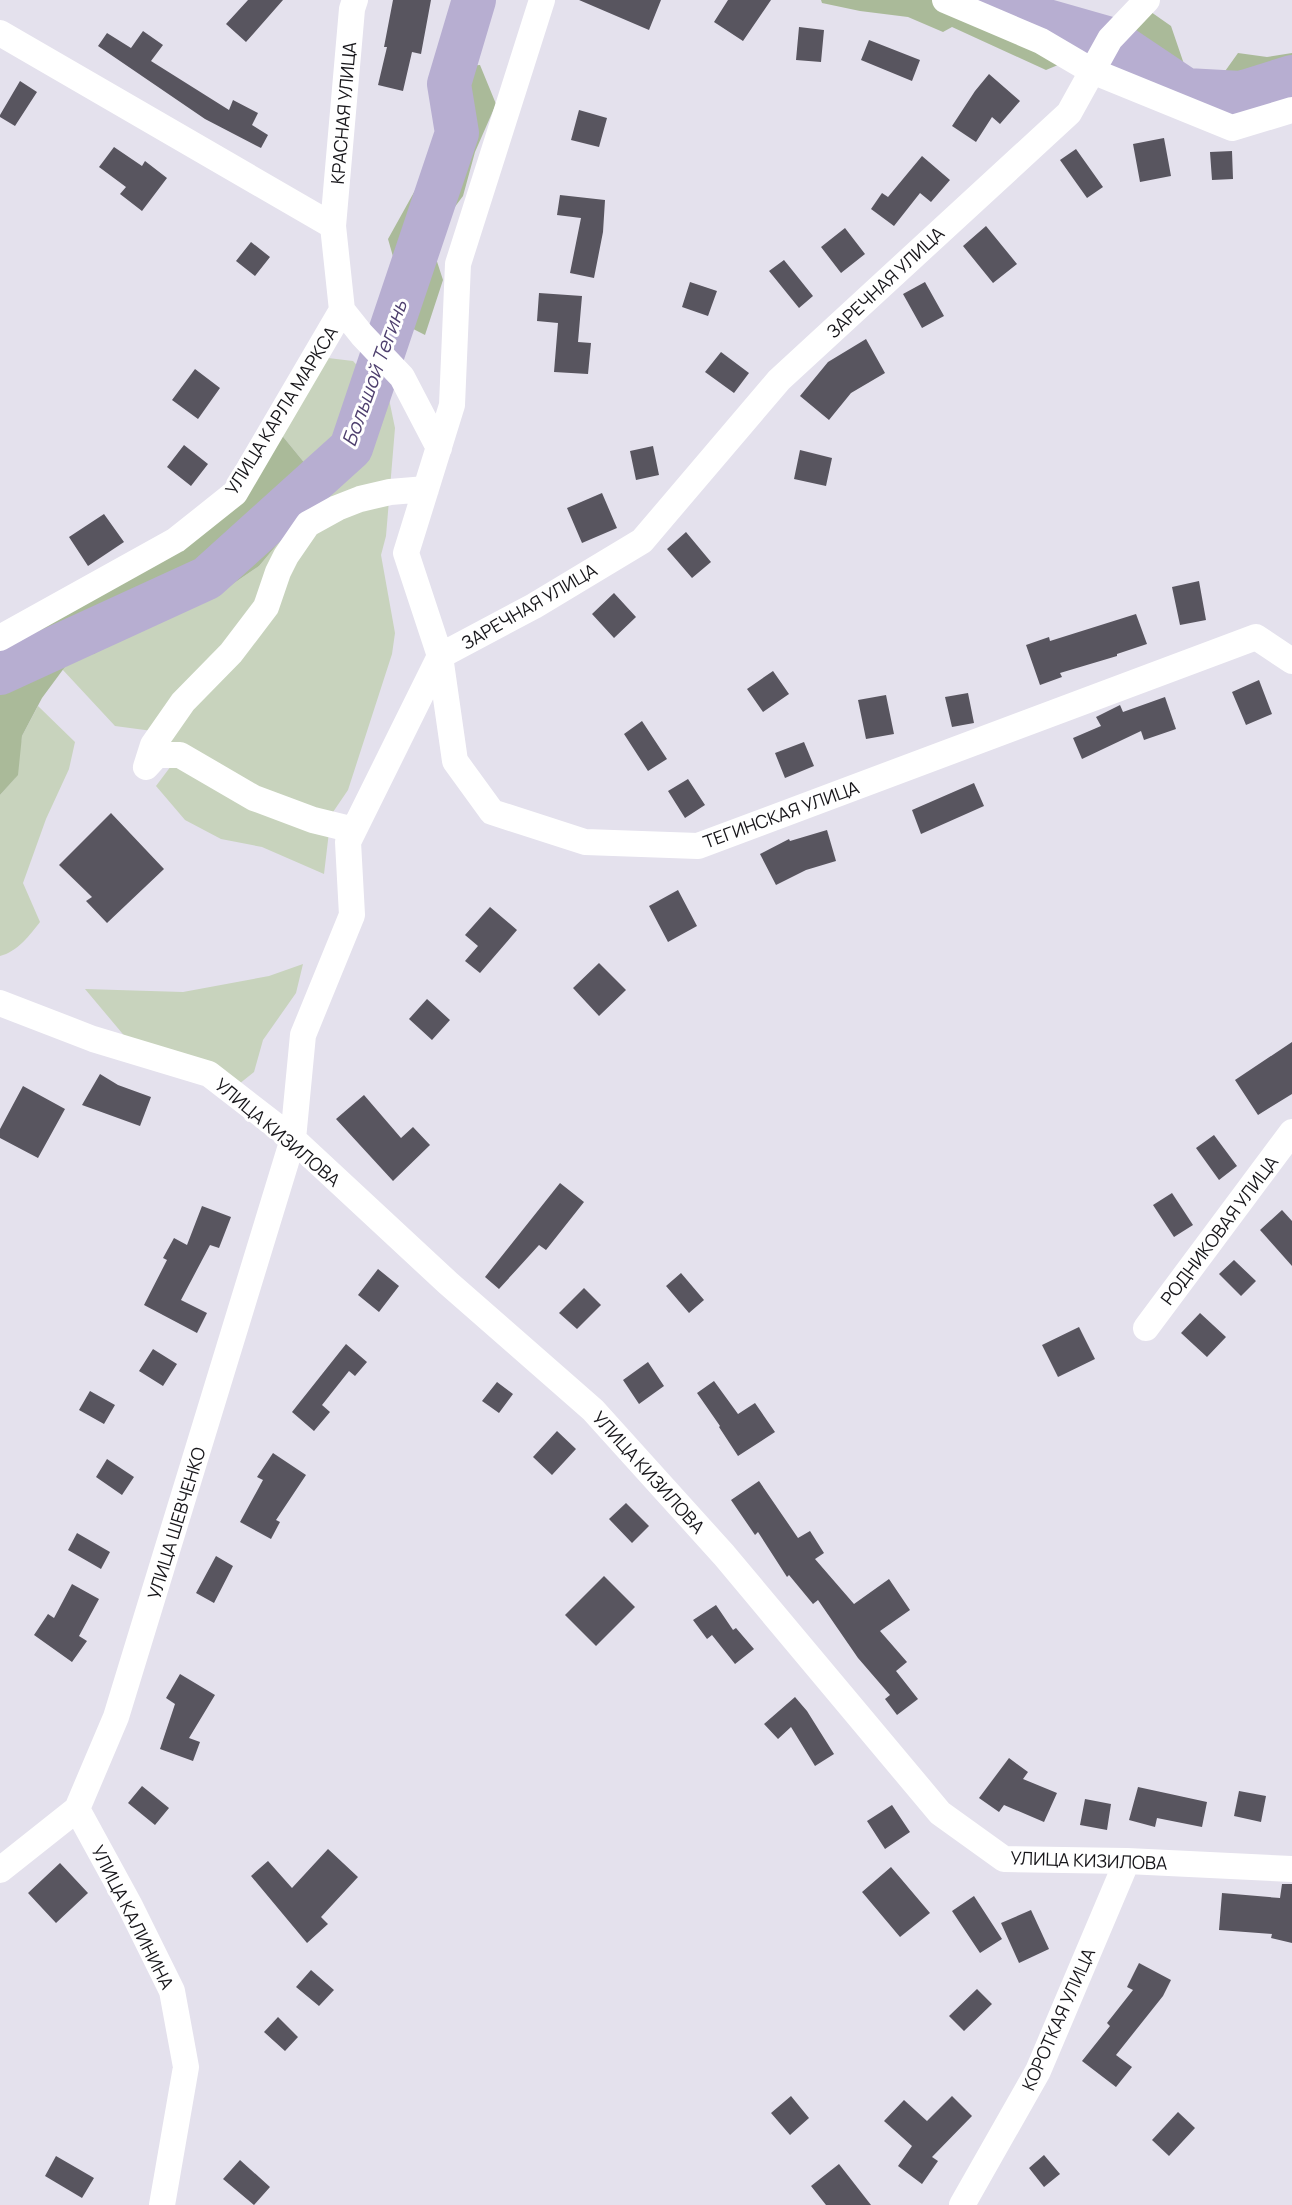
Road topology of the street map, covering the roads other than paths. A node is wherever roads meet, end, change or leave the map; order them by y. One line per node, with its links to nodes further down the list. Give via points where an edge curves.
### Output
1 (355, 0): 8 (street, КРАСНАЯ УЛИЦА)
2 (542, 0): 10 (street, ЗАРЕЧНАЯ УЛИЦА, via 458,264 452,405)
3 (945, 0): 6 (street, via 1041,41)
4 (1146, 0): 6 (street, ЗАРЕЧНАЯ УЛИЦА, via 1110,39)
5 (0, 33): 8 (street)
6 (1092, 71): 7 (street, via 1232,128); 13 (street, ЗАРЕЧНАЯ УЛИЦА, via 1069,113 779,380 642,541 534,606)
7 (1292, 110)
8 (333, 226): 9 (street, УЛИЦА КАРЛА МАРКСА)
9 (342, 310): 10 (street, via 402,377); 12 (street, УЛИЦА КАРЛА МАРКСА, via 235,493 176,540)
10 (439, 448): 11 (street, ЗАРЕЧНАЯ УЛИЦА)
11 (426, 489): 13 (street, ЗАРЕЧНАЯ УЛИЦА, via 406,553); 15 (street, via 360,499 308,524 286,556 266,607 231,653 183,702 153,745 146,767 157,754 180,755 254,798)
12 (0, 638)
13 (440, 656): 14 (street, ТЕГИНСКАЯ УЛИЦА, via 455,761 492,812 585,842 698,846 1256,637); 15 (street)
14 (1292, 661)
15 (354, 830): 18 (street, via 348,842 352,915 303,1035)
16 (0, 1003): 18 (street, УЛИЦА КИЗИЛОВА, via 93,1039 209,1074)
17 (1292, 1132): 19 (street, РОДНИКОВАЯ УЛИЦА)
18 (293, 1139): 20 (street, УЛИЦА ШЕВЧЕНКО, via 116,1717); 21 (street, УЛИЦА КИЗИЛОВА, via 593,1410 724,1555 940,1813 1004,1859)
19 (1146, 1328)
20 (77, 1809): 23 (street, УЛИЦА ШЕВЧЕНКО); 24 (street, УЛИЦА КАЛИНИНА, via 172,1991 186,2067)
21 (1127, 1861): 22 (street, УЛИЦА КИЗИЛОВА); 25 (street, КОРОТКАЯ УЛИЦА, via 1038,2071)
22 (1292, 1869)
23 (0, 1870)
24 (162, 2205)
25 (962, 2205)

